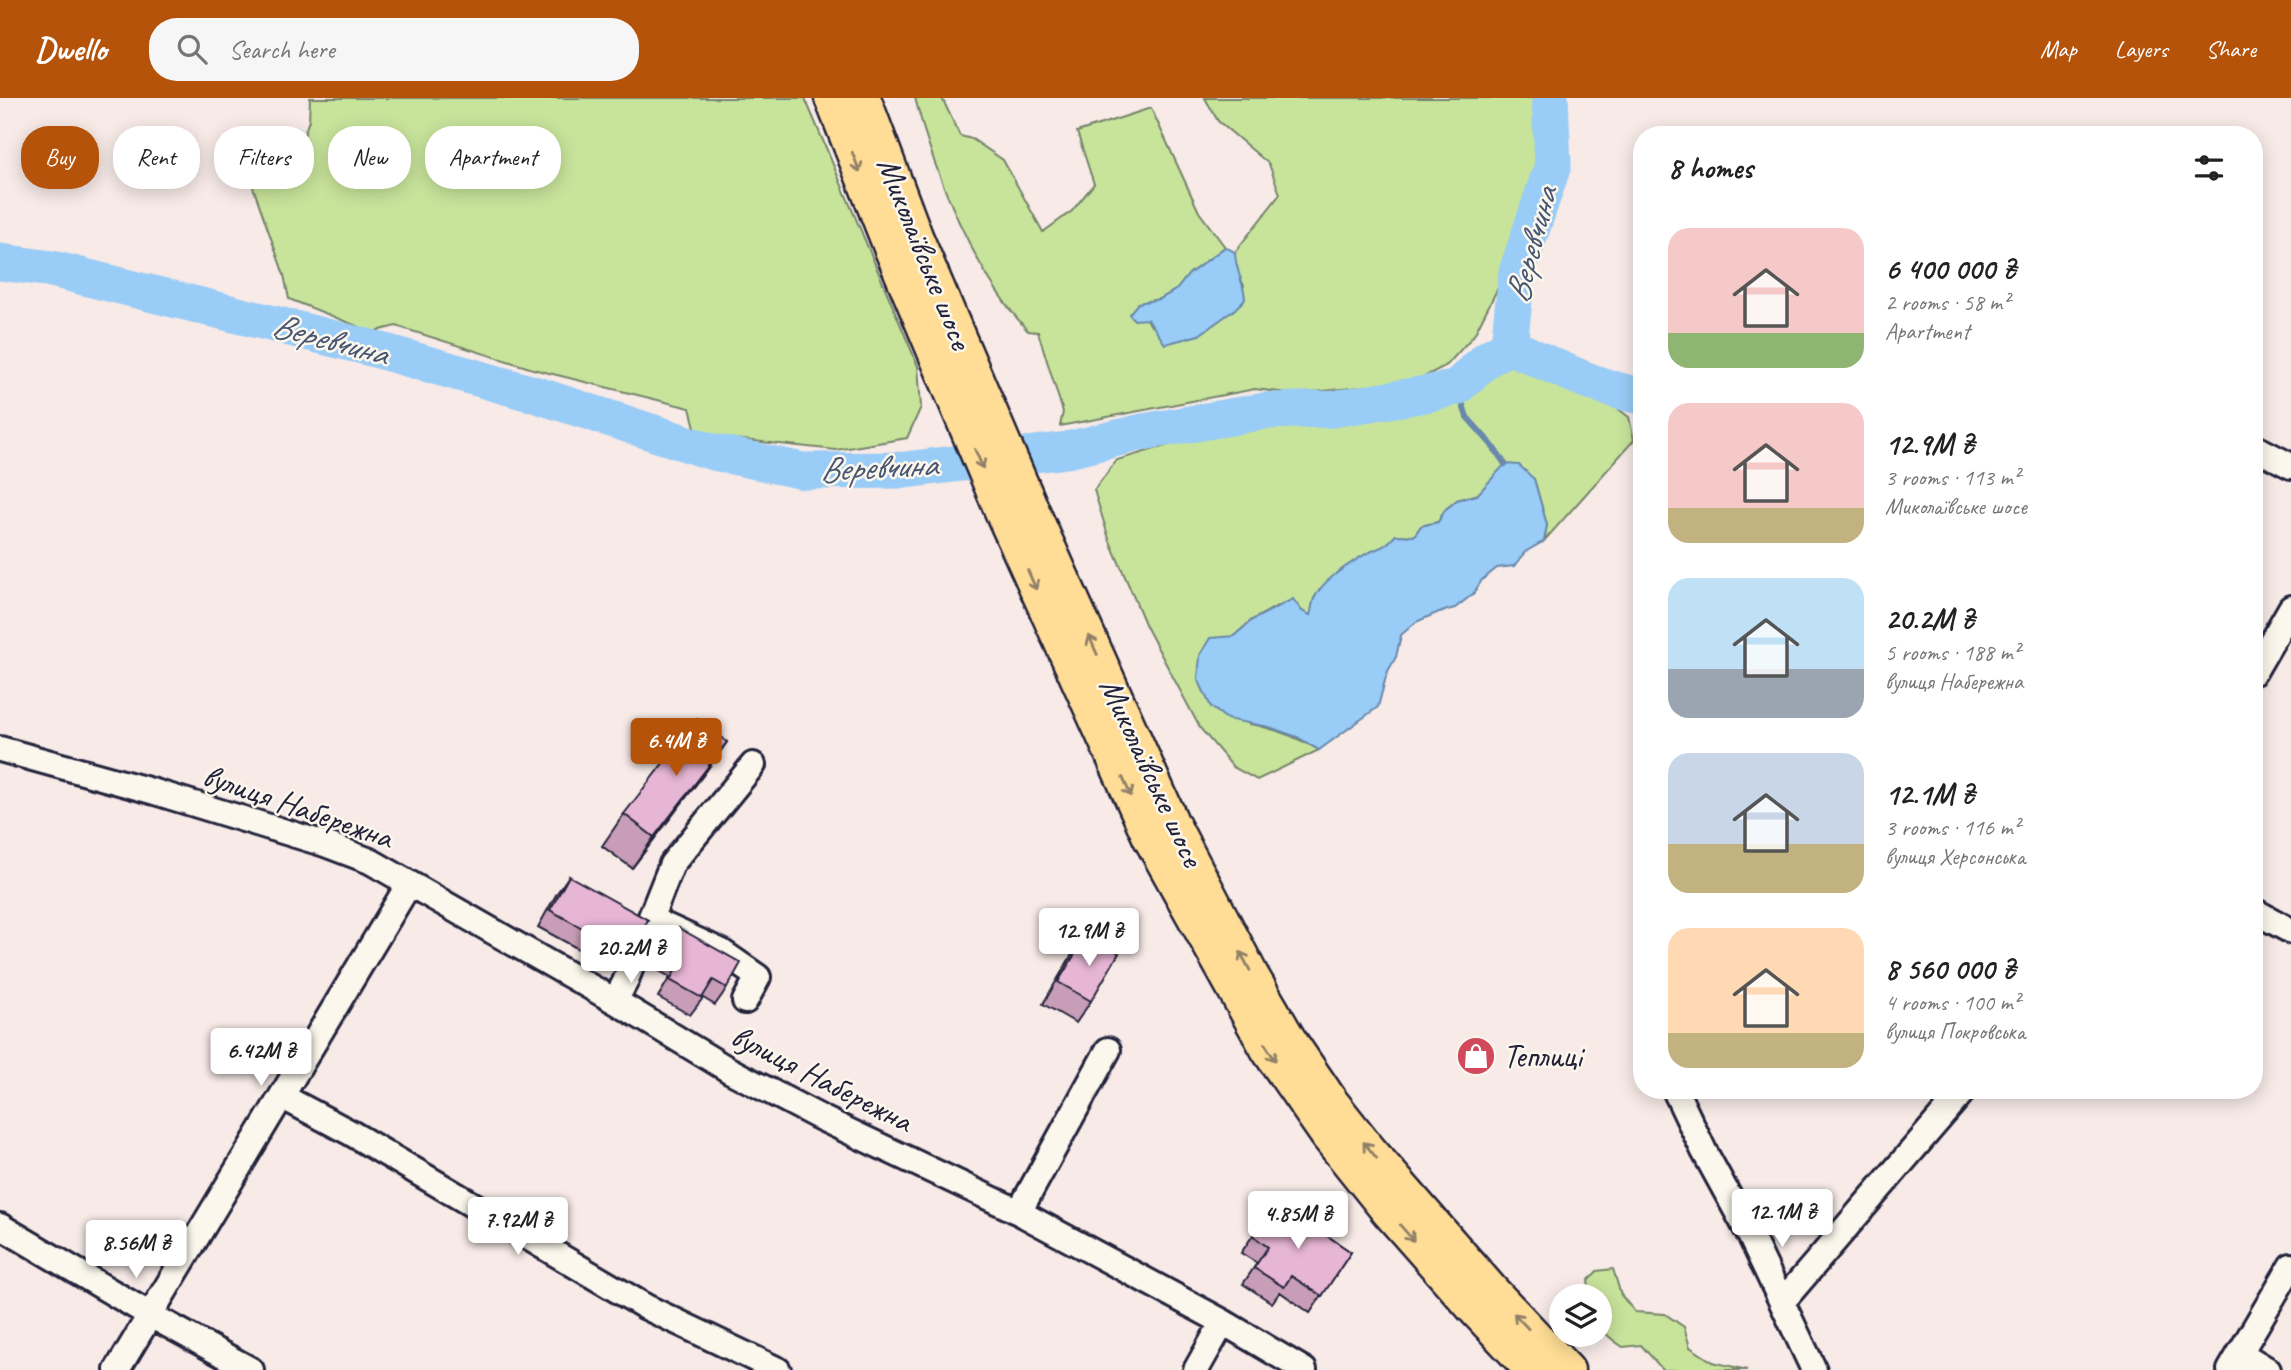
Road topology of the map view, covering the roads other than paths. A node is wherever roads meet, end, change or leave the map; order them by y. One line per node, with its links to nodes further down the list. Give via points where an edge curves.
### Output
1 (831, 98): 31 (main road, Миколаївське шосе, one-way to 31, via 953,400 1149,837 1268,1051 1327,1136 1388,1212)
2 (864, 98): 32 (main road, Миколаївське шосе, one-way to 2, via 1413,1202 1332,1102 1252,975 1173,824 1037,520 916,236)
3 (2263, 452): 4 (street)
4 (2291, 466)
5 (2291, 608): 6 (street)
6 (2263, 656)
7 (0, 749): 9 (street, вулиця Набережна, via 326,844 370,861)
8 (753, 765): 11 (street, via 672,864)
9 (409, 884): 14 (street, вулиця Набережна); 16 (street)
10 (2263, 916): 12 (street)
11 (650, 919): 13 (street, via 722,952 758,977); 14 (street)
12 (2291, 931)
13 (745, 1000)
14 (615, 1002): 19 (street, вулиця Набережна, via 749,1081)
15 (1108, 1050): 19 (street)
16 (283, 1097): 23 (street); 28 (street, via 352,1133 636,1302)
17 (1679, 1099): 22 (street)
18 (1956, 1099): 22 (street)
19 (1019, 1212): 24 (street, вулиця Набережна)
20 (0, 1226): 23 (street)
21 (2291, 1266): 25 (street)
22 (1782, 1302): 33 (street)
23 (152, 1316): 26 (street); 27 (street)
24 (1223, 1322): 29 (street); 30 (street, вулиця Набережна)
25 (2235, 1362): 34 (street)
26 (117, 1370)
27 (251, 1370)
28 (778, 1370)
29 (1196, 1370)
30 (1304, 1370)
31 (1531, 1370)
32 (1568, 1370)
33 (1814, 1370)
34 (2268, 1370)

